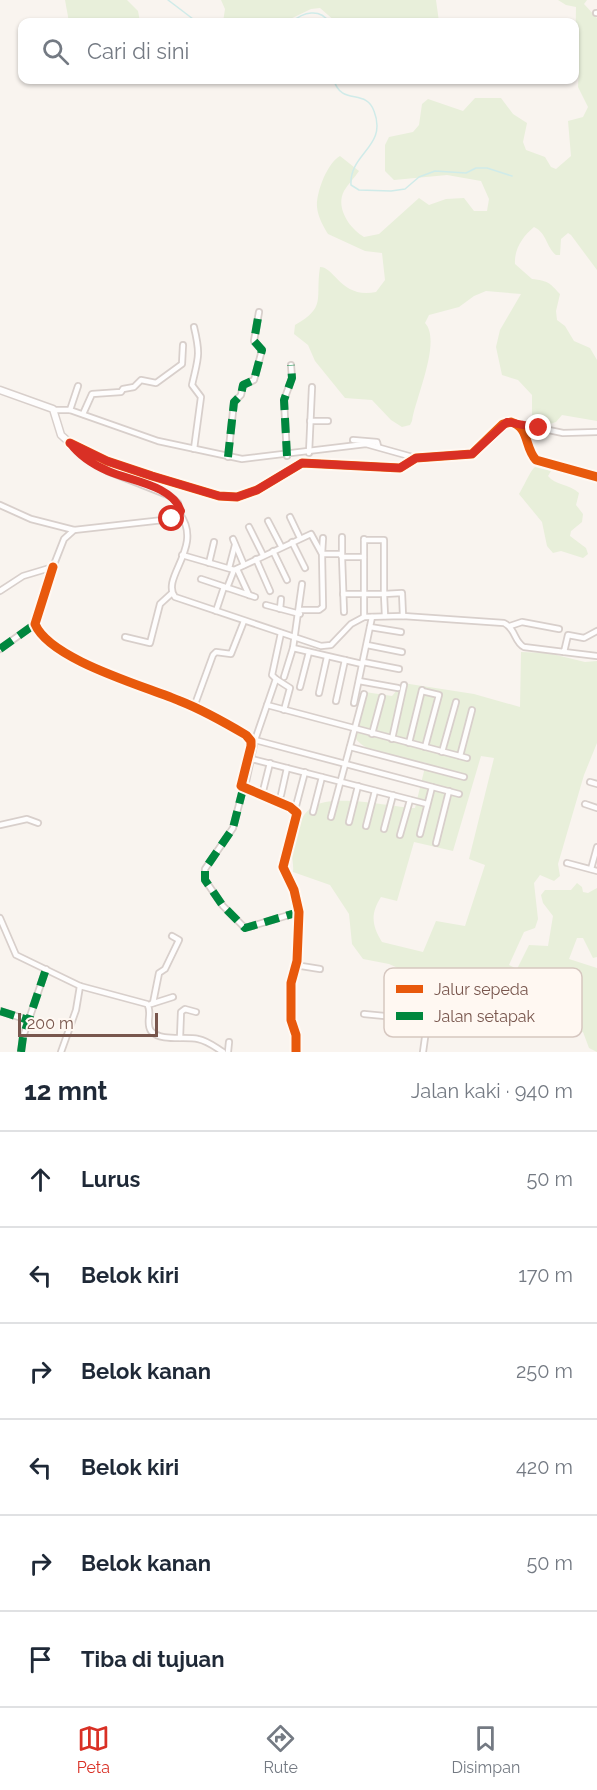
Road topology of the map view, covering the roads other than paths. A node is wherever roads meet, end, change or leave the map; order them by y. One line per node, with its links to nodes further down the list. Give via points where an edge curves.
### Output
1 (259, 312): 21 (street, via 254,340 262,351 254,380 243,385 234,402)
2 (194, 327): 18 (street, via 199,365 192,385 201,397)
3 (183, 345): 10 (street, via 182,364 173,373 158,383 138,381 121,392 92,394)
4 (291, 365): 20 (street, via 292,378 284,400)
5 (78, 386): 9 (street)
6 (312, 387): 11 (street)
7 (0, 390): 8 (street)
8 (54, 410): 9 (street); 17 (street, via 60,432)
9 (70, 410): 10 (street)
10 (83, 414): 18 (street, via 117,428)
11 (310, 421): 12 (street); 19 (street)
12 (328, 421)
13 (515, 423): 14 (street, via 563,433); 22 (street, via 503,424 472,454); 23 (street, via 525,432 536,460)
14 (597, 432)
15 (353, 440): 16 (street)
16 (366, 442): 19 (street); 22 (street, via 378,442 378,446)
17 (70, 443): 22 (street, via 107,461 229,498 252,492 302,463 401,472); 25 (street, via 107,471 170,496 178,503)
18 (194, 449): 21 (street)
19 (309, 453): 20 (street)
20 (287, 456): 21 (street)
21 (228, 457)
22 (416, 458)
23 (597, 477)
24 (0, 505): 29 (street, via 31,519)
25 (180, 514): 29 (street, via 172,519); 40 (street, via 189,532)
26 (290, 517): 32 (street)
27 (268, 521): 37 (street)
28 (249, 527): 41 (street)
29 (74, 530): 47 (street, via 64,539)
30 (342, 537): 42 (street)
31 (232, 538): 36 (street)
32 (300, 538): 35 (street); 39 (street, via 311,534)
33 (323, 538): 39 (street)
34 (214, 542): 45 (street)
35 (292, 542): 37 (street); 48 (street)
36 (235, 545): 46 (street); 49 (street)
37 (281, 546): 38 (street)
38 (273, 551): 41 (street); 51 (street)
39 (322, 554): 42 (street); 66 (street, via 323,607)
40 (182, 555): 45 (street); 56 (street)
41 (263, 555): 44 (street)
42 (342, 557): 43 (street); 57 (street)
43 (364, 557): 58 (street); 59 (street, via 364,539 384,540)
44 (256, 559): 46 (street); 55 (street)
45 (209, 563): 49 (street)
46 (244, 565): 49 (street)
47 (53, 567): 54 (street, via 23,576); 73 (street)
48 (305, 568)
49 (233, 569): 53 (street); 60 (street)
50 (201, 579): 53 (street)
51 (287, 580)
52 (302, 584): 66 (street)
53 (225, 587): 60 (street); 65 (street)
54 (0, 591)
55 (270, 591)
56 (172, 593): 65 (street); 80 (street, via 160,604 150,643)
57 (343, 594): 58 (street); 67 (street)
58 (364, 594): 59 (street); 70 (street)
59 (384, 594): 68 (street); 69 (street, via 402,593)
60 (249, 595): 61 (street)
61 (255, 597)
62 (281, 599): 64 (street)
63 (266, 605): 64 (street)
64 (280, 609): 66 (street)
65 (216, 611): 72 (street)
66 (300, 612): 81 (street)
67 (344, 612)
68 (385, 616): 69 (street); 71 (street)
69 (403, 616): 74 (street)
70 (364, 617): 71 (street); 81 (street, via 351,624 332,645)
71 (372, 617): 75 (street)
72 (244, 621): 79 (street); 106 (street, via 231,654 213,654)
73 (36, 624): 84 (street); 106 (street, via 42,635 95,670)
74 (510, 626): 76 (street, via 522,622); 87 (street, via 520,646)
75 (370, 627): 78 (street); 82 (street)
76 (559, 628)
77 (597, 631): 87 (street, via 585,638 568,635)
78 (401, 632)
79 (281, 633): 81 (street); 94 (street, via 272,675)
80 (125, 637)
81 (294, 638): 83 (street)
82 (367, 645): 86 (street); 91 (street)
83 (292, 648): 85 (street); 93 (street)
84 (0, 649)
85 (309, 652): 89 (street); 97 (street)
86 (402, 652)
87 (564, 652): 88 (street)
88 (597, 656)
89 (327, 657): 90 (street); 99 (street)
90 (345, 660): 91 (street); 102 (street)
91 (363, 663): 92 (street); 95 (street)
92 (399, 669)
93 (284, 677)
94 (276, 679): 105 (street); 107 (street, via 290,688)
95 (359, 681): 98 (street); 104 (street)
96 (404, 685): 111 (street)
97 (300, 687)
98 (398, 688)
99 (319, 693)
100 (364, 694): 109 (street)
101 (382, 697): 110 (street)
102 (336, 700)
103 (456, 702): 116 (street)
104 (354, 703)
105 (267, 705): 107 (street); 112 (street)
106 (194, 707): 118 (street, via 246,735 251,743)
107 (284, 710): 109 (street)
108 (472, 710): 117 (street)
109 (355, 730): 110 (street); 114 (street)
110 (372, 734): 111 (street)
111 (392, 739): 113 (street)
112 (255, 740): 118 (street); 121 (street)
113 (409, 743): 115 (street); 115 (street, via 422,690 440,695)
114 (350, 747): 121 (street); 125 (street)
115 (425, 747): 116 (street)
116 (442, 752): 117 (street)
117 (460, 756): 119 (street)
118 (250, 758): 120 (street); 126 (street); 132 (street, via 241,782)
119 (467, 758)
120 (270, 764): 122 (street); 133 (street)
121 (346, 764): 127 (street); 131 (street)
122 (287, 768): 123 (street); 137 (street)
123 (305, 772): 124 (street); 142 (street)
124 (322, 777): 127 (street); 144 (street)
125 (464, 777)
126 (246, 782)
127 (340, 782): 130 (street); 145 (street)
128 (590, 782): 129 (street)
129 (597, 784)
130 (358, 786): 134 (street); 146 (street)
131 (432, 787): 135 (street); 140 (street)
132 (243, 789): 158 (street, via 297,813 282,867 294,890); 158 (street, via 232,828 205,869 205,880 245,928)
133 (263, 791)
134 (375, 791): 138 (street); 149 (street)
135 (449, 792): 136 (street); 153 (street)
136 (459, 794)
137 (281, 795)
138 (393, 795): 139 (street); 150 (street)
139 (410, 800): 140 (street); 152 (street)
140 (427, 804): 151 (street)
141 (585, 804): 143 (street)
142 (297, 806)
143 (597, 808)
144 (313, 812)
145 (331, 817)
146 (349, 822)
147 (38, 823): 148 (street, via 27,819)
148 (0, 825)
149 (366, 826)
150 (384, 829)
151 (420, 834)
152 (400, 836)
153 (436, 843)
154 (597, 847): 156 (street)
155 (567, 863): 156 (street)
156 (591, 869): 157 (street)
157 (597, 871)
158 (299, 912): 161 (street)
159 (0, 918): 162 (street, via 13,952)
160 (172, 936): 166 (street, via 179,940 165,969 159,973)
161 (295, 965): 163 (street); 179 (street, via 291,977 291,1020)
162 (46, 969): 164 (street); 171 (street)
163 (320, 969)
164 (80, 986): 166 (street); 176 (street)
165 (173, 997): 166 (street)
166 (151, 1004): 173 (street, via 152,1031)
167 (0, 1011): 171 (street)
168 (196, 1012): 173 (street, via 181,1012)
169 (364, 1014): 170 (street)
170 (384, 1017)
171 (28, 1020): 175 (street)
172 (425, 1037): 180 (street)
173 (180, 1038): 177 (street, via 196,1038)
174 (229, 1042): 178 (street)
175 (21, 1052)
176 (61, 1052)
177 (223, 1052)
178 (228, 1052)
179 (296, 1052)
180 (423, 1052)

